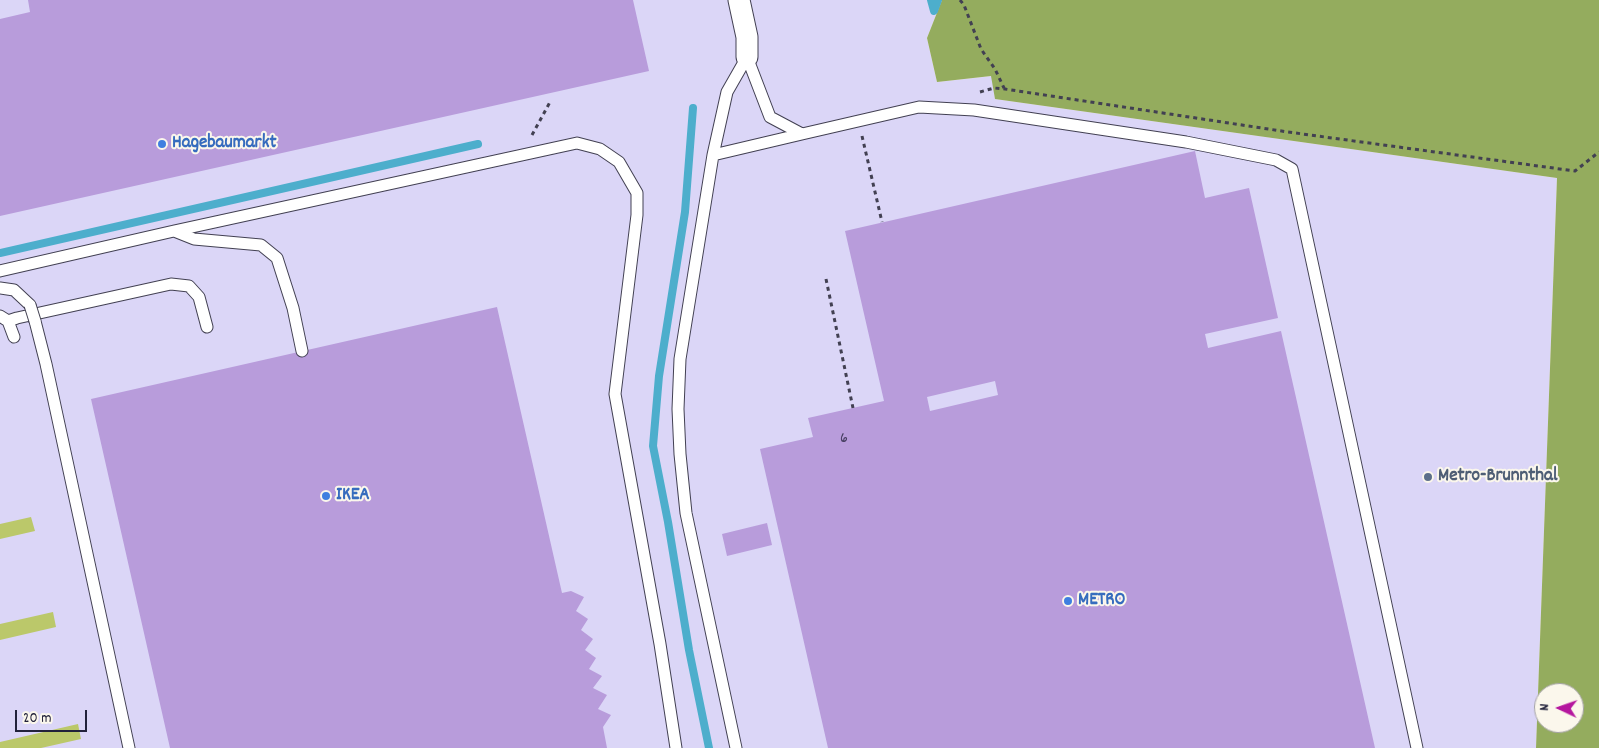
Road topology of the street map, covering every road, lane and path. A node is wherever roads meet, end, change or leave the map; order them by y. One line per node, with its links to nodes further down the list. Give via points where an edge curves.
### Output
1 (739, 0): 3 (street, via 747,37)
2 (960, 0): 5 (path, via 981,49)
3 (747, 57): 8 (lane, via 770,117); 10 (lane, via 727,92)
4 (994, 88): 5 (path)
5 (1004, 89): 9 (path, via 1575,171)
6 (550, 102): 11 (path)
7 (859, 121): 8 (lane); 12 (path); 25 (lane, via 918,107 974,110 1186,142 1276,160 1292,169)
8 (802, 134): 10 (lane)
9 (1599, 152)
10 (713, 155): 24 (lane, via 680,359 678,408 686,513)
11 (520, 156): 13 (lane); 23 (lane, via 577,143 600,149 619,162 637,193 634,247 616,394)
12 (882, 222)
13 (174, 231): 14 (lane); 20 (lane, via 194,239 262,245 277,258)
14 (0, 271)
15 (826, 279): 21 (path)
16 (0, 288): 22 (lane, bridge, via 14,290 30,305 35,321)
17 (4, 319): 18 (lane, via 171,284 189,286 199,297); 19 (lane)
18 (207, 327)
19 (14, 337)
20 (302, 351)
21 (853, 408)
22 (129, 748)
23 (676, 748)
24 (736, 748)
25 (1417, 748)

